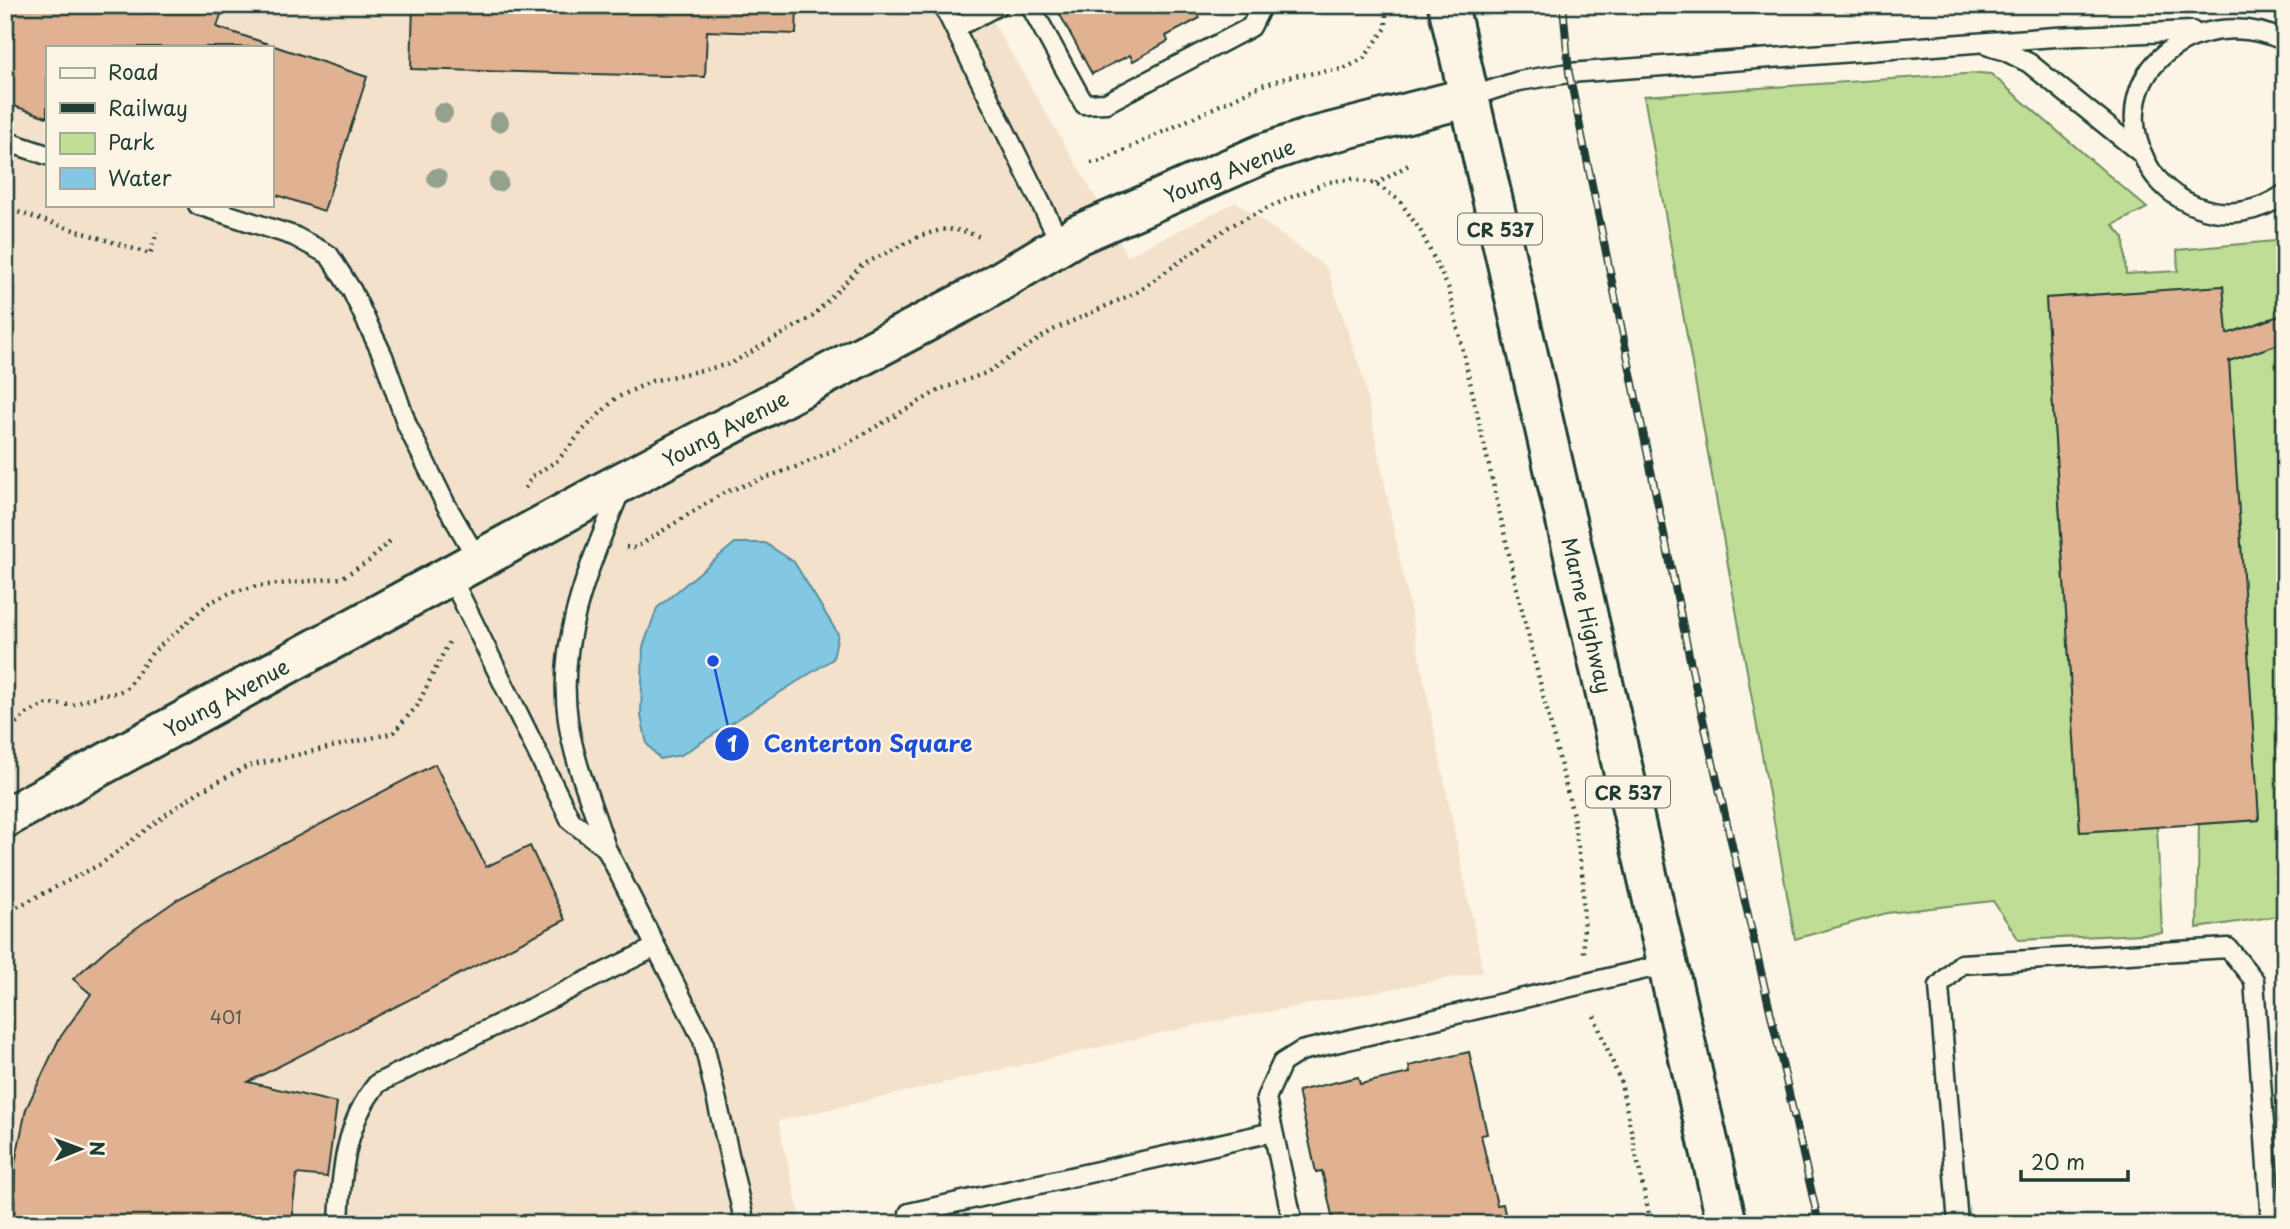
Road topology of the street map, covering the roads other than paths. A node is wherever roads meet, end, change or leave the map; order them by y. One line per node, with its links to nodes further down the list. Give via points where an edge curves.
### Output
1 (943, 5): 6 (lane)
2 (999, 5): 6 (lane)
3 (1030, 5): 4 (lane, via 1084,104 1106,103 1251,27)
4 (1262, 5)
5 (1448, 5): 10 (street, Marne Highway / CR 537)
6 (955, 28): 16 (lane)
7 (2192, 31): 8 (lane, via 2220,19 2256,27); 9 (lane); 12 (lane, via 2165,49 2141,86 2136,127)
8 (2285, 41)
9 (1979, 44): 10 (lane, via 1569,73 1519,81); 12 (lane, via 2029,63)
10 (1470, 97): 16 (street, Young Avenue, via 1265,153 1108,219); 22 (street, Marne Highway / CR 537)
11 (5, 141): 13 (lane)
12 (2143, 154): 14 (lane, via 2166,188 2203,209 2244,211)
13 (46, 155)
14 (2285, 194)
15 (201, 206): 18 (lane, via 294,236 328,255 352,291 383,356 407,425 445,503)
16 (1061, 244): 17 (street, Young Avenue, via 979,294)
17 (624, 481): 18 (street, Young Avenue); 20 (lane, via 583,583 568,655 566,694 571,739)
18 (464, 568): 19 (street, Young Avenue); 20 (lane, via 571,821)
19 (5, 817)
20 (606, 848): 21 (lane)
21 (656, 947): 24 (lane, via 378,1083 352,1125); 25 (lane, via 703,1041)
22 (1667, 964): 23 (lane, via 1301,1051 1282,1063 1266,1098); 28 (street, Marne Highway / CR 537)
23 (1273, 1132): 26 (lane, via 909,1213); 27 (lane)
24 (339, 1224)
25 (745, 1224)
26 (911, 1224)
27 (1293, 1224)
28 (1727, 1224)
29 (1958, 1224): 30 (lane, via 1939,986 1961,964 2228,948 2254,980)
30 (2271, 1224)

